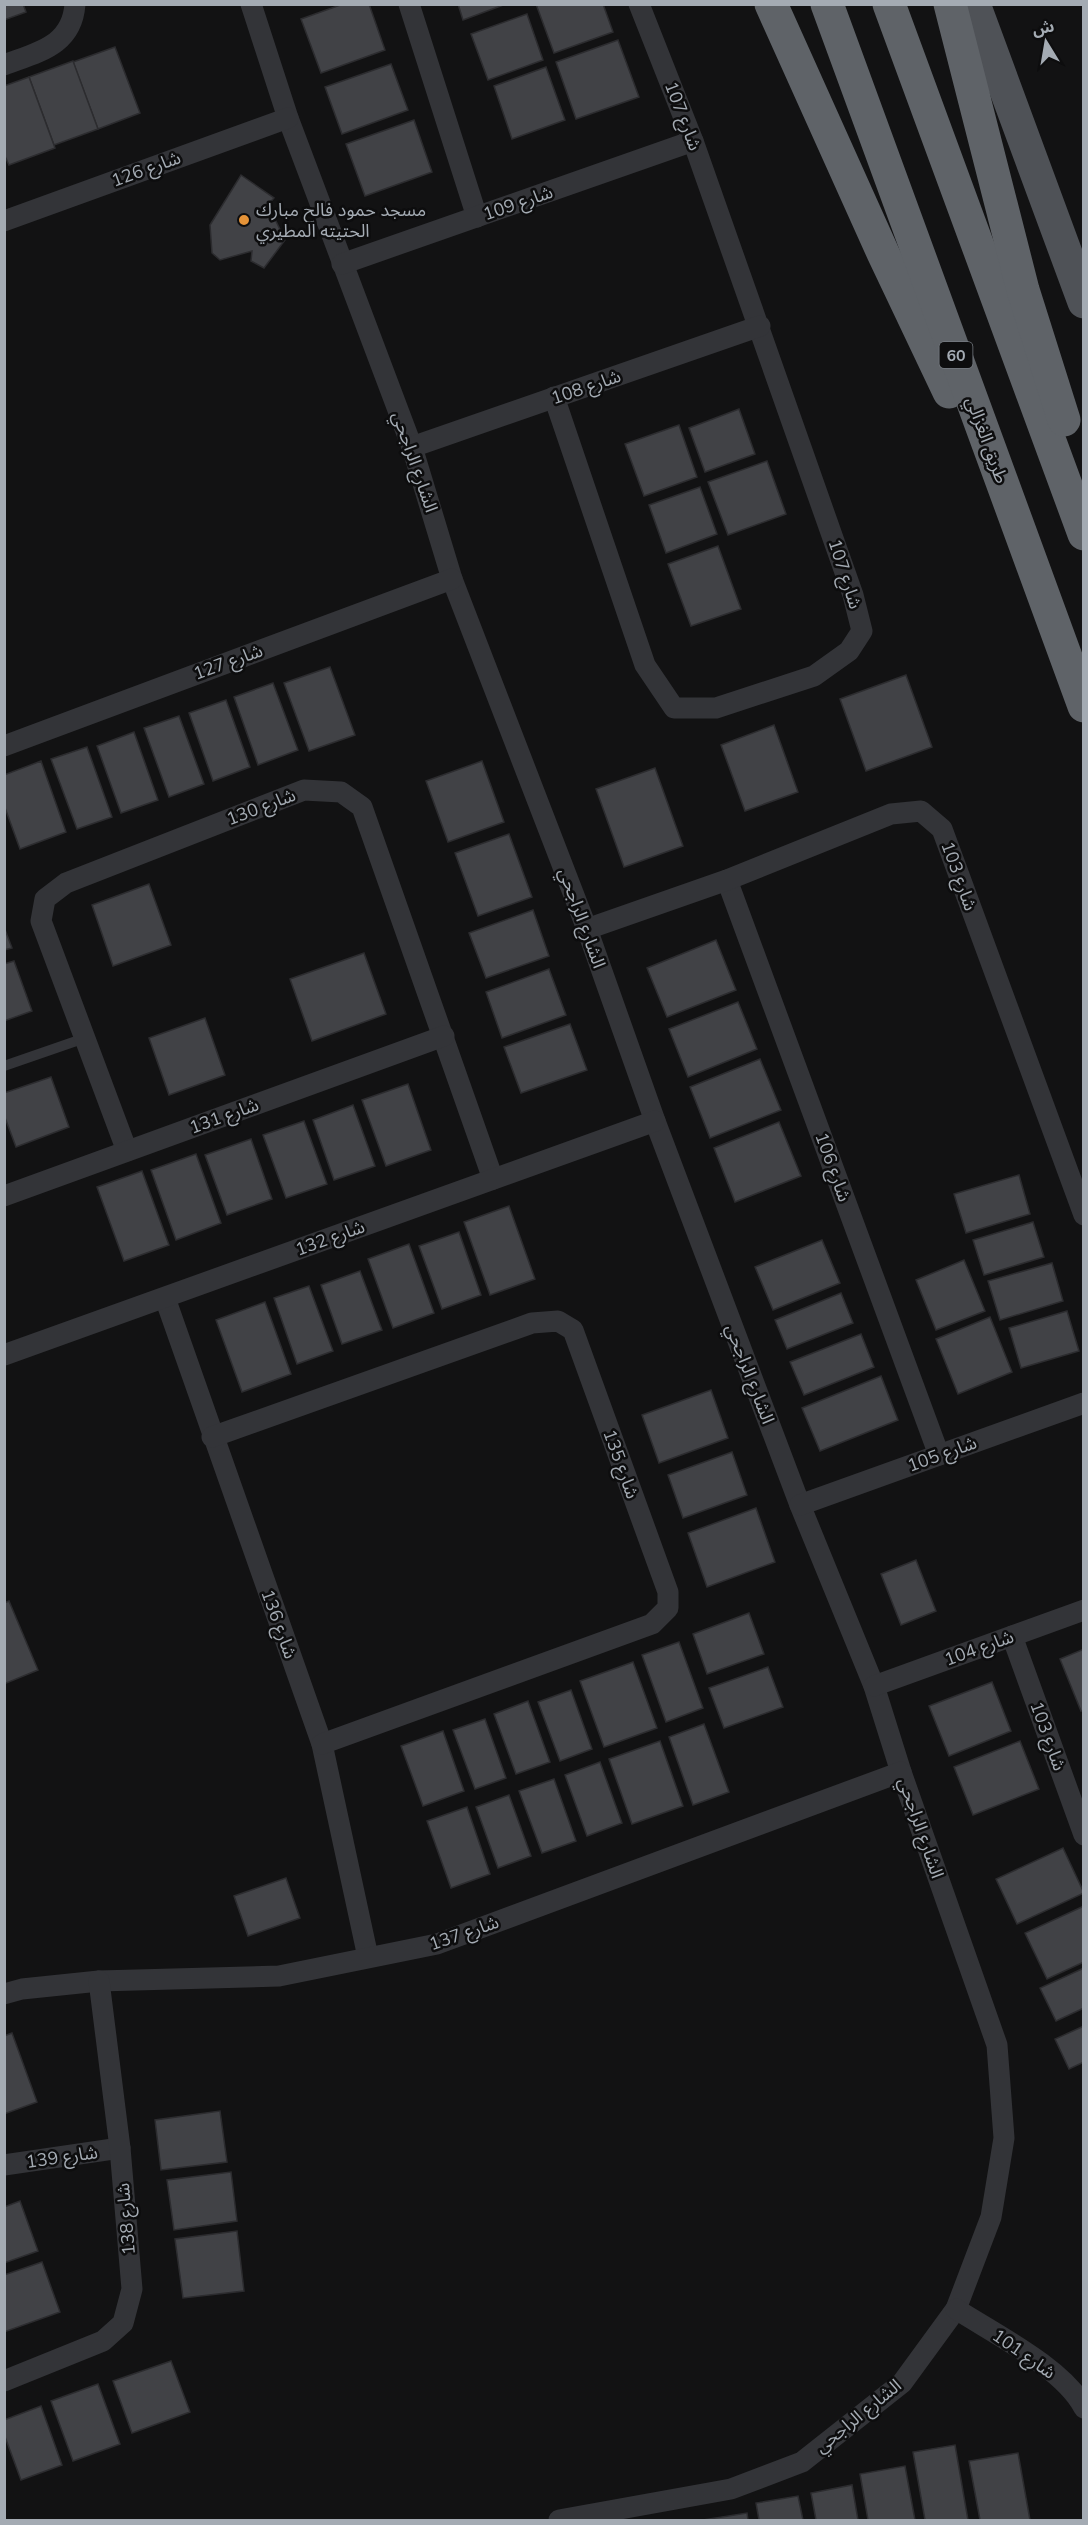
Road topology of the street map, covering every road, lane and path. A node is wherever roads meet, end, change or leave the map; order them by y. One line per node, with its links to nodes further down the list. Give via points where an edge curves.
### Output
1 (75, 4): 10 (street, via 74,22 52,47)
2 (409, 4): 13 (street)
3 (639, 4): 12 (street, شارع 107)
4 (771, 4): 22 (highway, via 883,253)
5 (827, 4): 22 (highway, طريق الغزالي / 60)
6 (889, 4): 21 (highway)
7 (950, 4): 20 (highway, via 1020,278)
8 (974, 4): 16 (main road)
9 (256, 6): 11 (street, الشارع الراجحي)
10 (4, 64)
11 (288, 118): 14 (street, شارع 126); 15 (street, الشارع الراجحي)
12 (693, 141): 13 (street, شارع 109); 17 (street, شارع 107)
13 (477, 217): 15 (street, شارع 109)
14 (4, 221)
15 (342, 264): 19 (street, الشارع الراجحي)
16 (1083, 302)
17 (760, 326): 18 (street, شارع 108); 18 (street, شارع 107, via 862,631 849,651 814,676 716,708 674,708 645,665)
18 (554, 398): 19 (street, شارع 108)
19 (412, 447): 23 (street, الشارع الراجحي)
20 (1083, 488)
21 (1083, 534)
22 (1034, 569): 24 (highway, طريق الغزالي / 60)
23 (452, 579): 25 (street, شارع 127); 27 (street, الشارع الراجحي)
24 (1083, 706)
25 (4, 746)
26 (727, 880): 27 (street, شارع 103); 35 (street, شارع 103, via 891,814 921,811 942,829); 40 (street, شارع 106)
27 (587, 929): 31 (street, الشارع الراجحي)
28 (444, 1036): 29 (street, شارع 130, via 362,807 341,792 304,789 66,883 45,899 41,921); 32 (street, شارع 131); 33 (street, شارع 130)
29 (85, 1038): 30 (lane); 32 (street, شارع 130)
30 (4, 1066)
31 (655, 1120): 33 (street, شارع 132); 41 (street, الشارع الراجحي)
32 (128, 1151): 34 (street, شارع 131)
33 (493, 1179): 36 (street, شارع 132)
34 (4, 1196)
35 (1083, 1215)
36 (165, 1298): 37 (street, شارع 132); 39 (street, شارع 136)
37 (4, 1355)
38 (1083, 1403): 40 (street, شارع 105)
39 (212, 1437): 45 (street, شارع 136); 45 (street, شارع 135, via 532,1323 558,1321 573,1330 668,1593 668,1608 652,1624)
40 (939, 1455): 41 (street, شارع 105)
41 (800, 1505): 44 (street, الشارع الراجحي)
42 (1083, 1610): 43 (street, شارع 104)
43 (1012, 1636): 44 (street, شارع 104); 47 (street, شارع 103)
44 (874, 1686): 46 (street, الشارع الراجحي)
45 (322, 1744): 48 (street, شارع 136)
46 (901, 1772): 48 (street, شارع 137, via 437,1944); 53 (street, الشارع الراجحي, via 997,2045 1004,2138 991,2217)
47 (1083, 1835)
48 (368, 1957): 49 (street, شارع 137, via 279,1976)
49 (99, 1981): 50 (street, شارع 137); 51 (street, شارع 138)
50 (4, 1994)
51 (120, 2148): 52 (street, شارع 139); 54 (street, شارع 138, via 132,2289 123,2323 103,2341)
52 (4, 2165)
53 (956, 2309): 55 (street, شارع 101, via 1048,2368 1078,2396); 56 (street, الشارع الراجحي, via 902,2383 802,2462 730,2489)
54 (4, 2381)
55 (1083, 2408)
56 (559, 2520)

